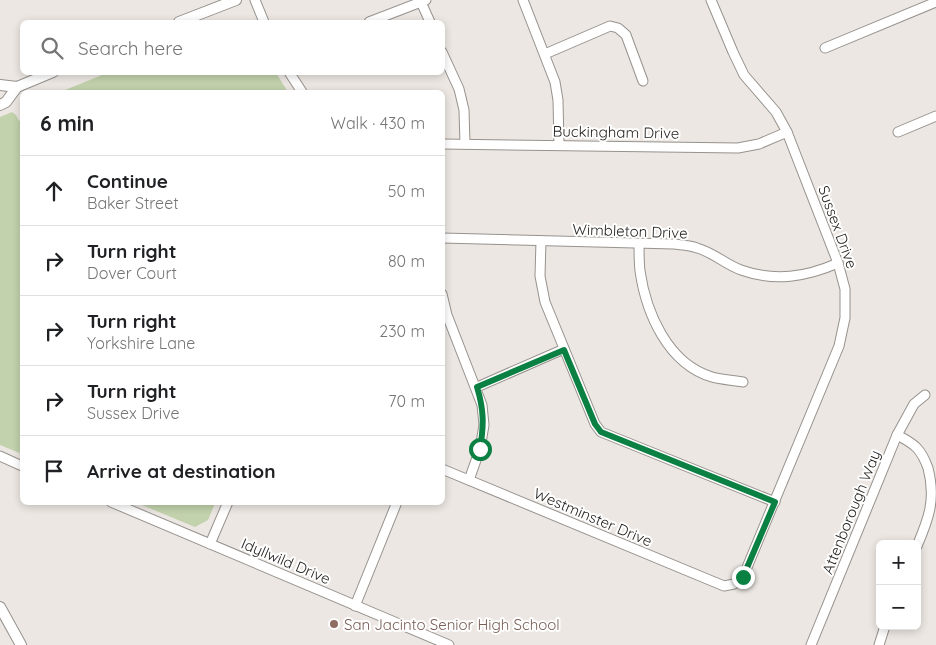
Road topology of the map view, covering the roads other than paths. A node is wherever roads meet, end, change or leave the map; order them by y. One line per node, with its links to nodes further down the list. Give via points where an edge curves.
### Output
1 (236, 0): 7 (main road)
2 (255, 0): 8 (street)
3 (523, 0): 12 (street)
4 (711, 0): 22 (street, Sussex Drive, via 744,74 776,112)
5 (423, 1): 9 (street); 10 (street)
6 (936, 2): 11 (street)
7 (184, 20)
8 (263, 20)
9 (374, 20)
10 (429, 20)
11 (825, 48)
12 (545, 54): 16 (street, via 610,26 618,28 626,35); 26 (street, via 558,100)
13 (445, 59): 25 (street, via 459,89 464,110)
14 (46, 75): 18 (main road)
15 (291, 75): 19 (street)
16 (643, 81)
17 (0, 85): 18 (main road)
18 (17, 87): 20 (main road)
19 (301, 90)
20 (0, 105)
21 (936, 116): 23 (street)
22 (787, 132): 26 (street, Buckingham Drive, via 759,144 738,148); 30 (street, Sussex Drive)
23 (898, 132)
24 (445, 144): 25 (street, Buckingham Drive)
25 (465, 144): 26 (street, Buckingham Drive)
26 (559, 145)
27 (445, 238): 28 (street, Wimbleton Drive)
28 (540, 241): 29 (street, Wimbleton Drive); 32 (street, via 540,276 545,302)
29 (639, 244): 30 (street, Wimbleton Drive, via 697,248 740,270 764,276 794,276); 33 (street, via 644,288 664,340 684,362 712,377)
30 (838, 263): 41 (street, Sussex Drive, via 845,289 845,318 839,346)
31 (445, 307): 34 (street)
32 (564, 350): 34 (street); 41 (street, via 601,432)
33 (743, 382)
34 (477, 387): 40 (street, via 484,424 480,449)
35 (925, 395): 36 (street, Attenborough Way, via 914,404)
36 (897, 435): 45 (street, via 919,450 934,485 932,511); 53 (street, Attenborough Way)
37 (0, 456): 38 (street)
38 (20, 465)
39 (445, 470): 40 (street, Westminster Drive)
40 (469, 480): 47 (street, Westminster Drive, via 724,586)
41 (775, 502): 47 (street, Sussex Drive, via 743,577)
42 (118, 505): 46 (street, Idyllwild Drive)
43 (227, 505): 46 (street)
44 (397, 505): 48 (street)
45 (920, 540)
46 (210, 544): 48 (street, Idyllwild Drive)
47 (734, 584)
48 (355, 606): 52 (street, Idyllwild Drive)
49 (0, 607): 51 (main road)
50 (884, 630): 54 (street)
51 (21, 645)
52 (449, 645)
53 (811, 645)
54 (878, 645)

